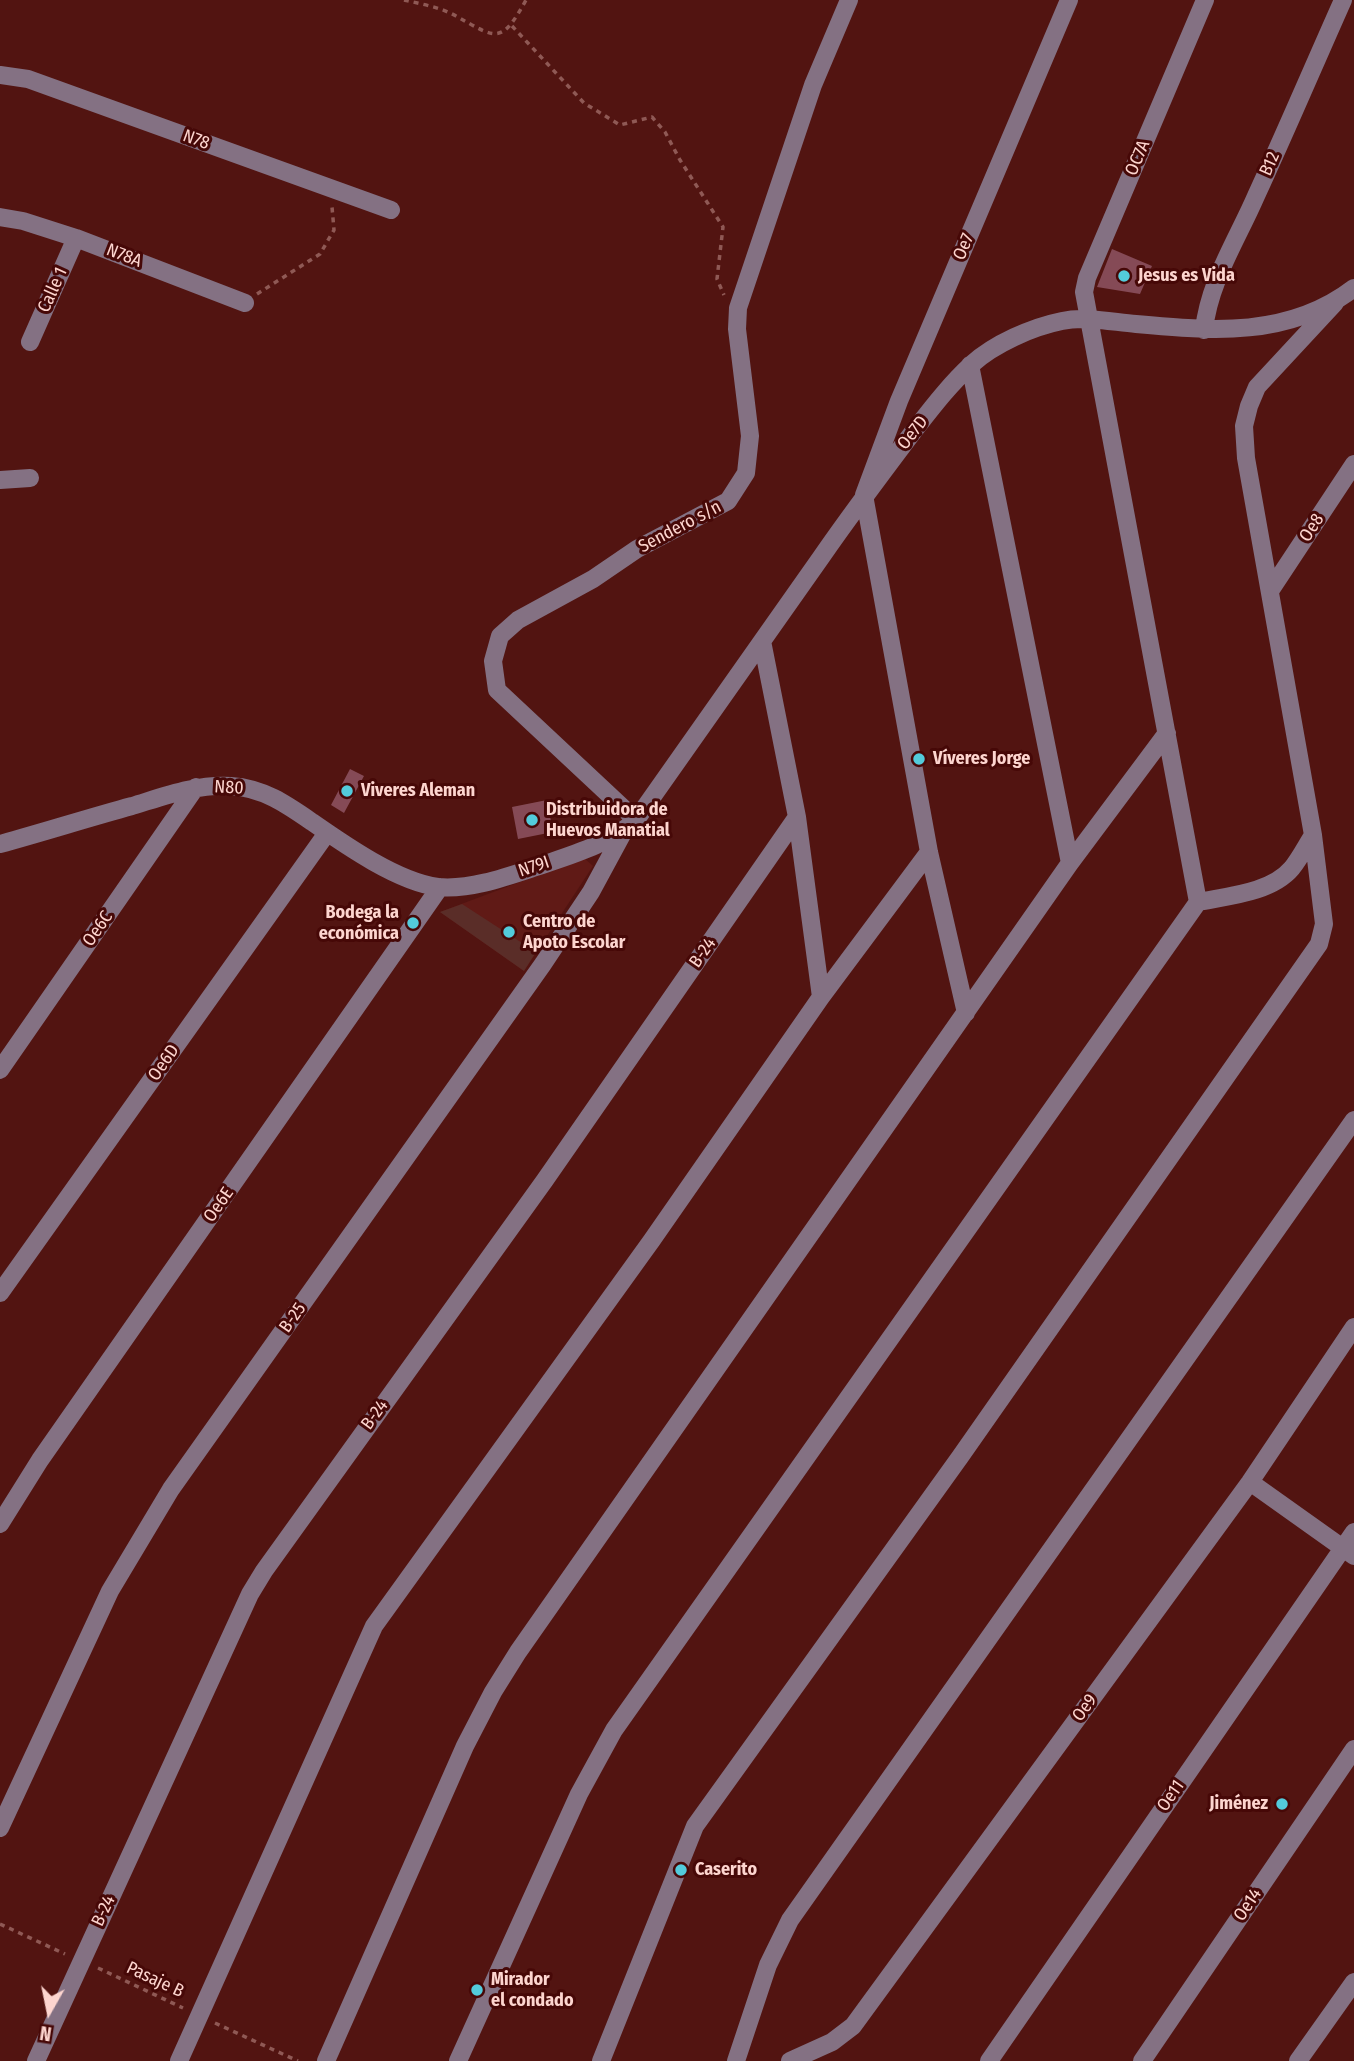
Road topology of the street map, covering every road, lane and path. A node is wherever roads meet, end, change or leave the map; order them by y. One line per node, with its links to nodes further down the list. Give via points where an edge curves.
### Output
1 (404, 0): 7 (path, via 437,8 490,34)
2 (526, 0): 7 (path)
3 (849, 0): 17 (street, Sendero s/n, via 813,85 738,308)
4 (1069, 0): 24 (street, Oe7, via 899,401)
5 (1205, 0): 16 (street, OC7A, via 1087,278 1084,304)
6 (1343, 0): 18 (street, B12, via 1215,284)
7 (512, 26): 17 (path, via 584,103 620,125 652,117 665,132 723,228 717,279)
8 (0, 75): 9 (street, N78, via 28,79)
9 (329, 188): 10 (street, N78); 14 (path, via 334,230 320,254)
10 (391, 211)
11 (0, 217): 12 (street, N78A)
12 (76, 237): 14 (street, N78A); 19 (street, Calle 1)
13 (1354, 288): 15 (street, Oe7D)
14 (245, 303)
15 (1335, 303): 18 (street, Oe7D, via 1267,325); 25 (street, via 1257,387 1244,426)
16 (1089, 319): 18 (street, Oe7D); 20 (street, Oe7D, via 1063,320 1029,332); 27 (street, OC7A)
17 (737, 329): 30 (street, Sendero s/n, via 750,436 747,473 728,501 518,620 500,636 493,661 498,690)
18 (1204, 330)
19 (30, 342)
20 (970, 365): 24 (street, Oe7D); 35 (street)
21 (1354, 464): 25 (street, Oe8)
22 (30, 478): 23 (street)
23 (0, 480)
24 (864, 495): 26 (street, Oe7D); 34 (street)
25 (1270, 591): 32 (street)
26 (762, 642): 29 (street); 30 (street, Oe7D)
27 (1167, 733): 35 (street); 37 (street, OC7A)
28 (196, 787): 31 (street, N80, via 231,786 279,799); 33 (street, N80); 40 (street, Oe6C)
29 (797, 817): 38 (street); 51 (street, B-24, via 545,1180 264,1571)
30 (630, 825): 36 (street, N79I, via 606,841 503,878); 49 (street, B-25, via 543,964 149,1523 110,1591)
31 (327, 833): 36 (street, N80, via 394,873); 42 (street, Oe6D)
32 (1313, 835): 37 (street, via 1280,879); 59 (street, via 1324,924 1319,944 695,1826)
33 (0, 844)
34 (929, 852): 38 (street); 39 (street)
35 (1070, 863): 39 (street)
36 (440, 887): 45 (street, Oe6E)
37 (1198, 902): 58 (street, via 614,1730 579,1794)
38 (821, 997): 53 (street, via 374,1626)
39 (966, 1013): 57 (street, via 493,1692)
40 (0, 1070)
41 (1354, 1120): 60 (street, via 790,1920 768,1965)
42 (0, 1293)
43 (1354, 1327): 44 (street, Oe9)
44 (1250, 1482): 47 (street); 61 (street, Oe9, via 853,2026 832,2042)
45 (0, 1524)
46 (1354, 1532): 47 (street, Oe11)
47 (1348, 1552): 62 (street, Oe11)
48 (1354, 1749): 63 (street, Oe14)
49 (0, 1828)
50 (0, 1924): 51 (path, Pasaje B)
51 (81, 1961): 53 (path, Pasaje B); 54 (street, B-24)
52 (1354, 1982): 64 (street)
53 (199, 2015): 55 (street); 56 (path, Pasaje B)
54 (36, 2061)
55 (178, 2061)
56 (298, 2061)
57 (326, 2061)
58 (458, 2061)
59 (601, 2061)
60 (736, 2061)
61 (790, 2061)
62 (989, 2061)
63 (1142, 2061)
64 (1298, 2061)

